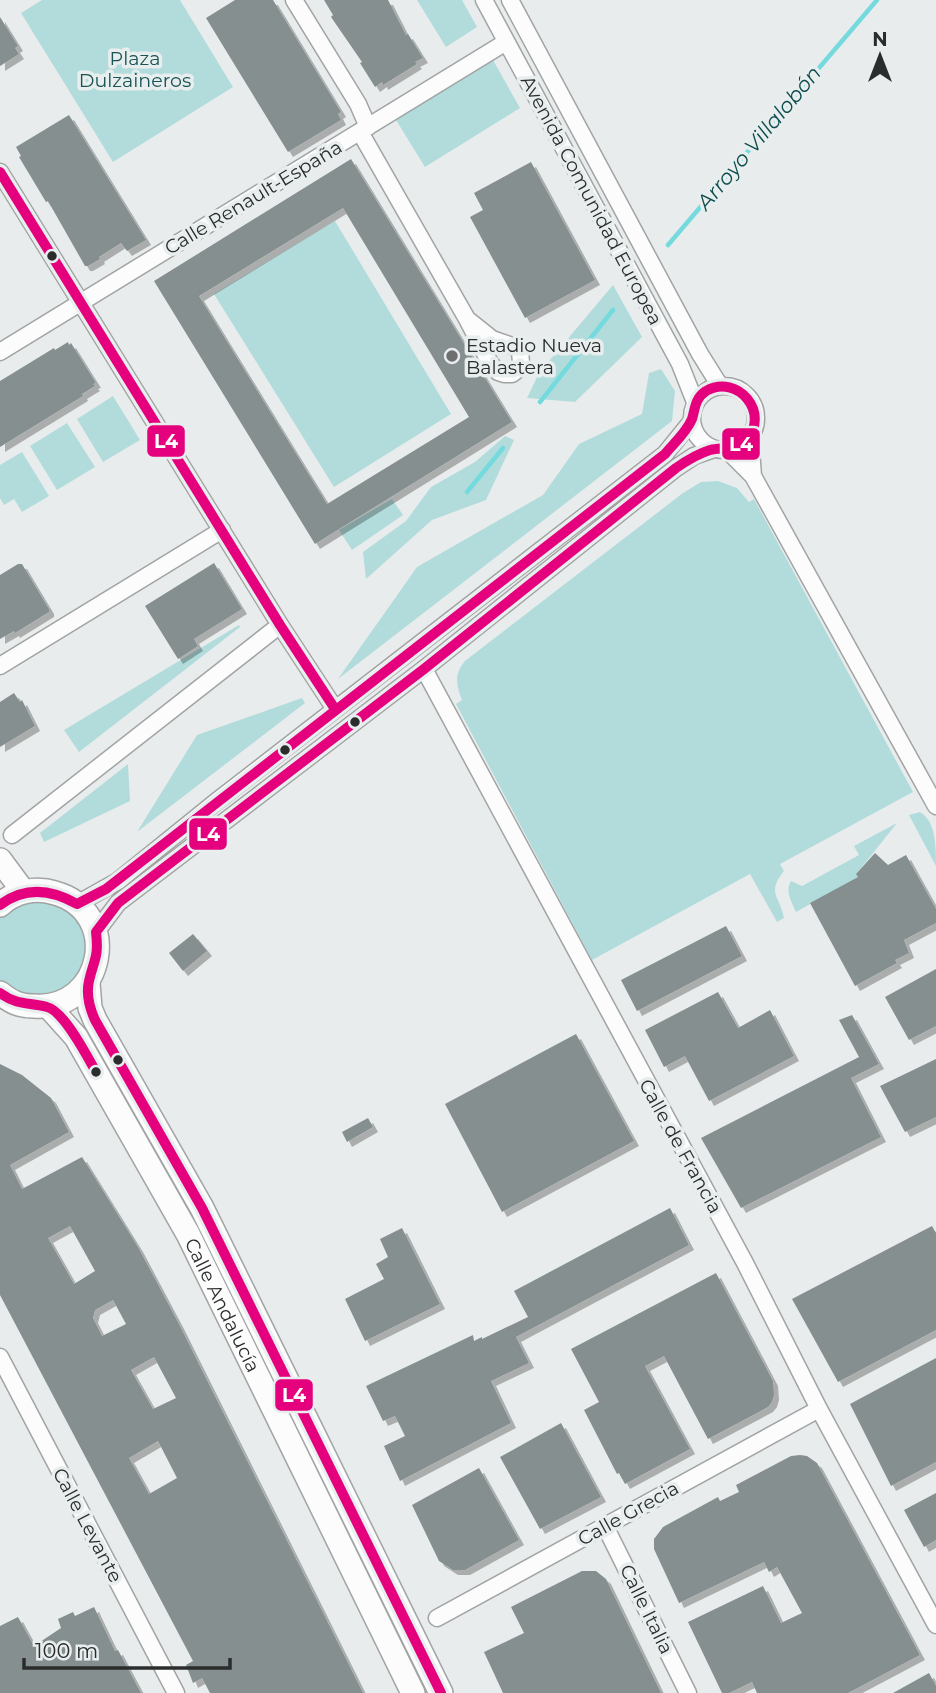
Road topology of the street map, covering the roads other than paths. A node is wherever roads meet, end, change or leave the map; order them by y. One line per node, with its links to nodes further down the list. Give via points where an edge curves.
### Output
1 (294, 0): 5 (street, via 358,104)
2 (484, 0): 4 (street, Avenida Comunidad Europea)
3 (510, 0): 10 (street, Avenida Comunidad Europea)
4 (506, 42): 5 (street, Calle Renault-España); 11 (street, Avenida Comunidad Europea, via 680,364)
5 (364, 130): 7 (street, Calle Renault-España); 8 (street)
6 (0, 172): 7 (street)
7 (81, 302): 9 (street, Calle Renault-España); 16 (street)
8 (467, 319)
9 (0, 352)
10 (720, 386): 11 (street, via 710,388); 13 (street, via 738,388 751,400 756,419)
11 (695, 402): 12 (street)
12 (691, 422): 14 (street, via 699,439); 20 (street, via 665,454)
13 (750, 437): 14 (street, via 736,448); 15 (street)
14 (720, 449): 15 (street); 19 (street, via 694,456 677,468)
15 (754, 476): 21 (street)
16 (222, 530): 17 (street); 18 (street)
17 (280, 625): 20 (street); 22 (street)
18 (0, 666)
19 (424, 669): 27 (street, via 127,895); 32 (street, Calle de Francia)
20 (335, 709): 25 (street, via 118,881)
21 (936, 806)
22 (12, 835)
23 (0, 860): 24 (main road)
24 (23, 891): 25 (main road, via 46,890); 26 (main road)
25 (77, 904): 27 (main road)
26 (0, 905)
27 (96, 932): 28 (main road, via 96,963)
28 (88, 983): 30 (main road, via 70,999); 38 (main road, Calle Andalucía, via 94,1020 202,1208)
29 (3, 999): 30 (main road, via 20,1006)
30 (49, 1007): 37 (main road, Calle Andalucía, via 76,1037 188,1234)
31 (0, 1357): 36 (street, Calle Levante)
32 (820, 1409): 33 (street, Calle Grecia); 35 (street, Calle de Francia)
33 (605, 1526): 34 (street, Calle Grecia); 39 (street, Calle Italia)
34 (437, 1618)
35 (936, 1625)
36 (176, 1693)
37 (413, 1693)
38 (442, 1693)
39 (688, 1693)

